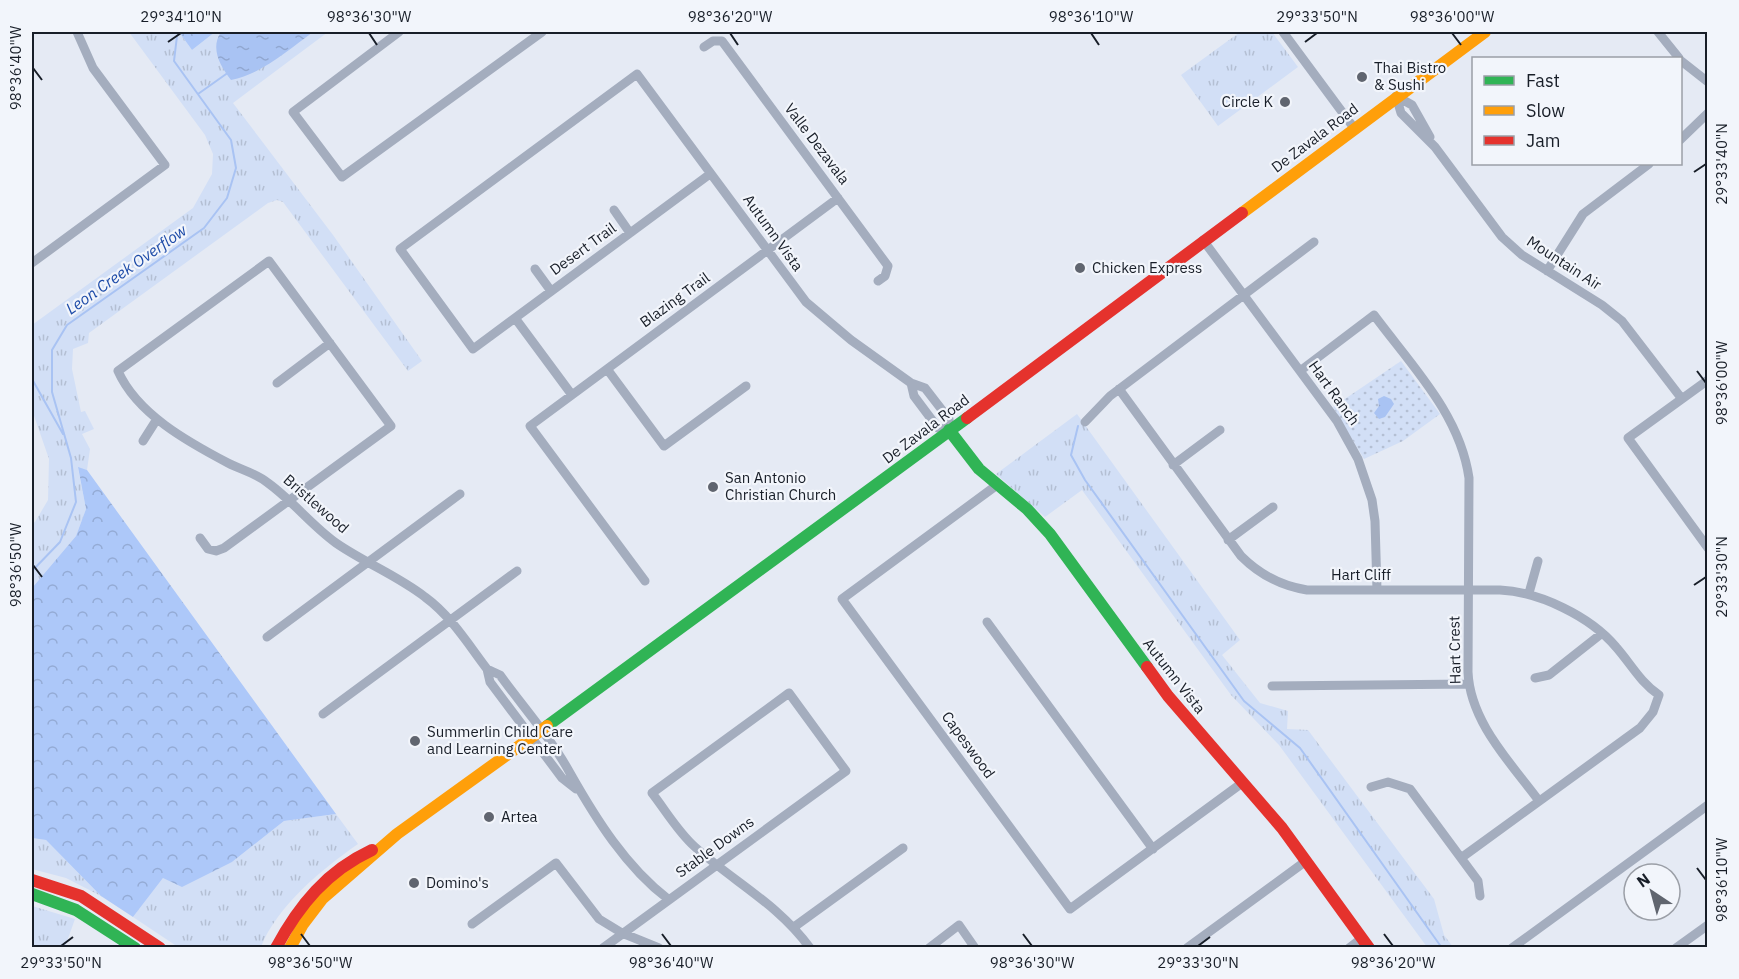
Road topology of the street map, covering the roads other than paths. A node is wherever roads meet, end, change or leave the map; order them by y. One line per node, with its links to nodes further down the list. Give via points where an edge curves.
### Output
1 (77, 32): 23 (street, via 93,68 165,165)
2 (399, 32): 3 (street, via 293,112 342,177)
3 (542, 32)
4 (1283, 32): 13 (street)
5 (1485, 32): 11 (main road, De Zavala Road)
6 (1658, 32): 8 (street)
7 (704, 47): 17 (street, Valle Dezavala, via 722,41)
8 (1678, 57)
9 (1682, 61): 10 (street)
10 (1707, 82)
11 (1396, 96): 13 (main road, De Zavala Road); 25 (street, Mountain Air, via 1412,105 1435,147 1502,237)
12 (1707, 113): 14 (street)
13 (1354, 128): 20 (main road, De Zavala Road)
14 (1682, 138)
15 (1648, 165): 25 (street, via 1583,214)
16 (710, 174): 19 (street, Desert Trail); 22 (street, Autumn Vista); 31 (street, Autumn Vista, via 637,74 400,249)
17 (838, 198): 22 (street, Blazing Trail); 26 (street, Valle Dezavala, via 888,266 885,276)
18 (614, 210): 19 (street)
19 (630, 233): 27 (street, Desert Trail)
20 (1203, 240): 28 (street, Hart Ranch); 43 (main road, De Zavala Road)
21 (1314, 242): 28 (street)
22 (767, 251): 32 (street, Blazing Trail); 35 (street, Autumn Vista, via 818,313)
23 (32, 263)
24 (535, 269): 27 (street)
25 (1546, 271): 40 (street, Mountain Air, via 1622,321)
26 (878, 281)
27 (551, 291): 29 (street, Desert Trail)
28 (1244, 295): 33 (street, Hart Ranch); 38 (street)
29 (515, 318): 31 (street, Desert Trail); 39 (street)
30 (330, 343): 36 (street); 41 (street, Bristlewood, via 269,261 118,371 134,398); 49 (street, via 391,426)
31 (473, 349)
32 (607, 369): 37 (street, via 664,446); 39 (street, Blazing Trail)
33 (1300, 371): 58 (street, Hart Ranch, via 1348,440 1366,479 1375,521); 59 (street, Hart Crest, via 1374,315 1452,423 1463,446 1474,478)
34 (1707, 380): 40 (street)
35 (911, 382): 43 (street, Autumn Vista, via 914,396 938,428); 43 (street, Autumn Vista, via 926,388 949,419)
36 (277, 383)
37 (746, 386)
38 (1119, 389): 42 (street); 46 (street, Hart Cliff)
39 (572, 395): 57 (street, Blazing Trail, via 530,426)
40 (1682, 399): 53 (street, via 1628,438)
41 (157, 419): 45 (street); 49 (street, Bristlewood, via 221,459 260,477)
42 (1085, 422)
43 (949, 430): 47 (main road, Autumn Vista); 69 (main road, De Zavala Road)
44 (1220, 430): 46 (street)
45 (143, 441)
46 (1173, 465): 52 (street, Hart Cliff)
47 (997, 485): 70 (main road, Autumn Vista, via 1040,520 1168,696); 76 (street, Capeswood, via 843,599 1070,909)
48 (460, 494): 55 (street)
49 (288, 502): 51 (street, via 224,548 208,549); 55 (street, Bristlewood, via 322,532)
50 (1273, 507): 52 (street)
51 (200, 538)
52 (1228, 540): 58 (street, Hart Cliff, via 1257,571 1286,585 1318,590)
53 (1707, 548)
54 (1538, 561): 60 (street)
55 (368, 562): 61 (street, Bristlewood, via 425,597); 64 (street)
56 (517, 571): 61 (street)
57 (645, 581)
58 (1377, 590): 59 (street, Hart Cliff)
59 (1469, 590): 60 (street, Hart Cliff); 66 (street, Hart Crest)
60 (1529, 593): 63 (street, Hart Cliff, via 1566,610)
61 (450, 621): 68 (street); 69 (street, Bristlewood, via 487,669 490,682)
62 (987, 622): 76 (street)
63 (1601, 634): 65 (street, via 1549,675); 72 (street, Hart Cliff, via 1616,647 1639,679 1659,695 1653,712 1640,728)
64 (267, 637)
65 (1535, 678)
66 (1469, 684): 67 (street); 72 (street, Hart Crest, via 1476,712)
67 (1272, 686)
68 (324, 714)
69 (536, 734): 74 (main road, De Zavala Road); 83 (street, Bristlewood, via 562,778 578,791 639,873)
70 (1242, 783): 76 (street); 78 (main road, Autumn Vista)
71 (1371, 787): 77 (street, via 1388,782 1410,789)
72 (1539, 801): 77 (street)
73 (1707, 805): 91 (street)
74 (382, 846): 94 (main road, De Zavala Road, via 353,858 321,884 300,906); 95 (main road, De Zavala Road, via 322,899)
75 (903, 848): 88 (street)
76 (1153, 849)
77 (1461, 858): 82 (street, via 1478,881)
78 (1305, 861): 90 (main road, Autumn Vista); 101 (street)
79 (717, 863): 79 (street, Stable Downs, via 846,771 789,693 652,793 686,839); 83 (street, Stable Downs); 88 (street)
80 (32, 880): 84 (main road)
81 (32, 894): 85 (main road)
82 (1480, 896)
83 (668, 899): 89 (street, Stable Downs)
84 (99, 906): 85 (street); 93 (main road)
85 (91, 918): 92 (main road)
86 (472, 924): 89 (street, via 556,863 593,913)
87 (1707, 925): 103 (street)
88 (794, 927): 98 (street)
89 (622, 933): 96 (street, Stable Downs); 97 (street)
90 (1366, 943): 102 (street)
91 (1512, 947)
92 (135, 948)
93 (160, 948)
94 (276, 948)
95 (290, 948)
96 (603, 948)
97 (660, 948)
98 (810, 948)
99 (929, 948): 100 (street, via 959,925)
100 (975, 948)
101 (1187, 948)
102 (1349, 948)
103 (1676, 948)

